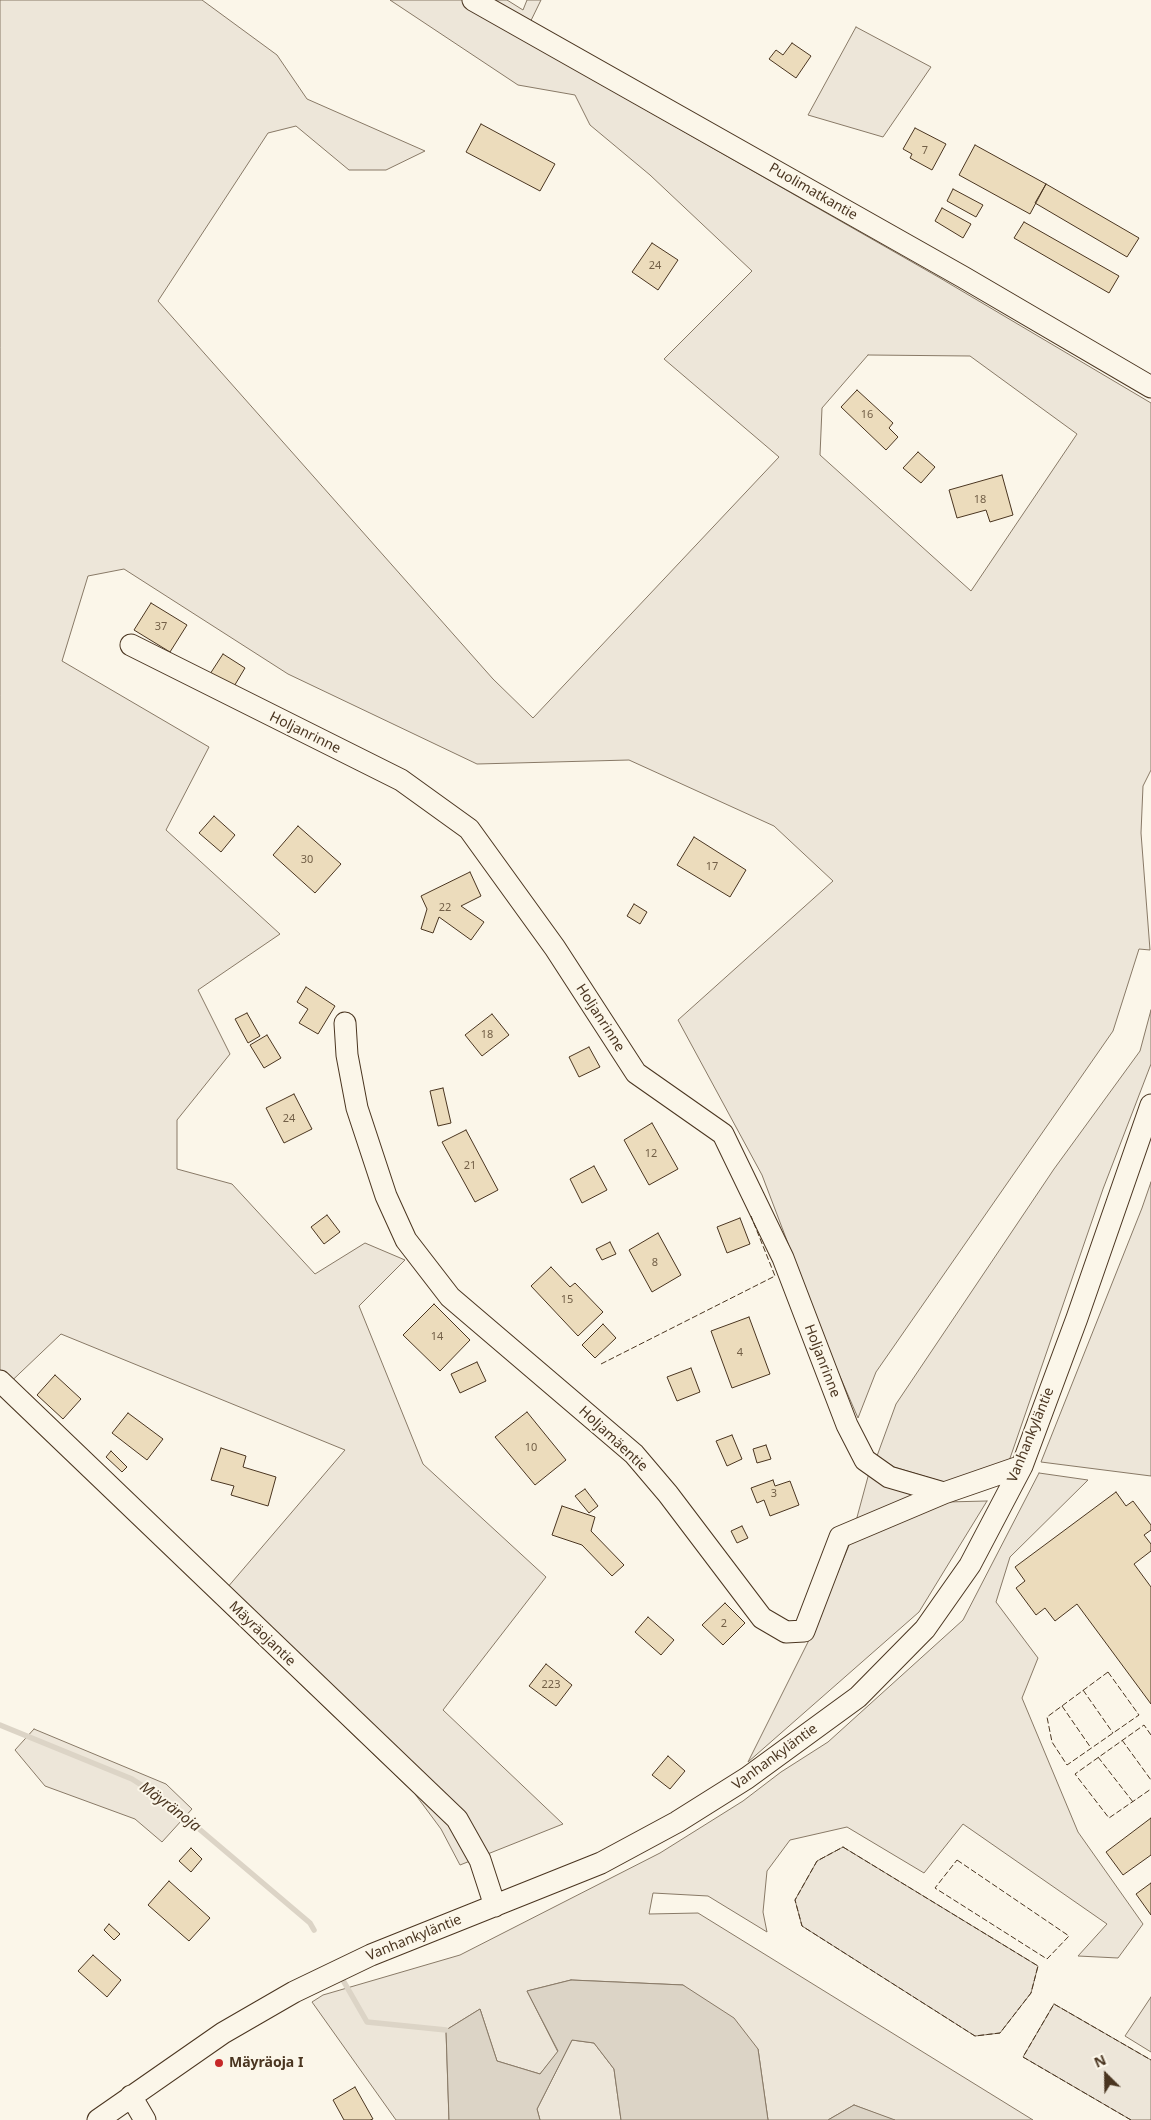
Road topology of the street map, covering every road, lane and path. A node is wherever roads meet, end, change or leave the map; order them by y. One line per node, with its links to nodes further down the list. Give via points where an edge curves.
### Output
1 (473, 0): 2 (street, Puolimatkantie)
2 (1151, 386)
3 (131, 645): 8 (street, Holjanrinne, via 401,780 469,829 555,948 636,1073 723,1134 783,1258 847,1425 865,1460 889,1477)
4 (345, 1023): 8 (street, Holjamäentie, via 357,1108 386,1196 406,1240 450,1297 634,1454 762,1618 786,1632 804,1631 840,1537)
5 (1151, 1105): 7 (street, Vanhankyläntie)
6 (0, 1381): 9 (street, Mäyräojantie, via 457,1819 480,1860)
7 (1022, 1466): 8 (street, Holjamäentie); 9 (street, Vanhankyläntie, via 970,1565 931,1621 858,1697 747,1778 677,1822 601,1863)
8 (944, 1493)
9 (495, 1906): 10 (street, Vanhankyläntie, via 371,1955 294,1992 223,2033)
10 (131, 2096): 11 (street, Vanhankyläntie); 12 (street)
11 (98, 2120)
12 (145, 2120)

